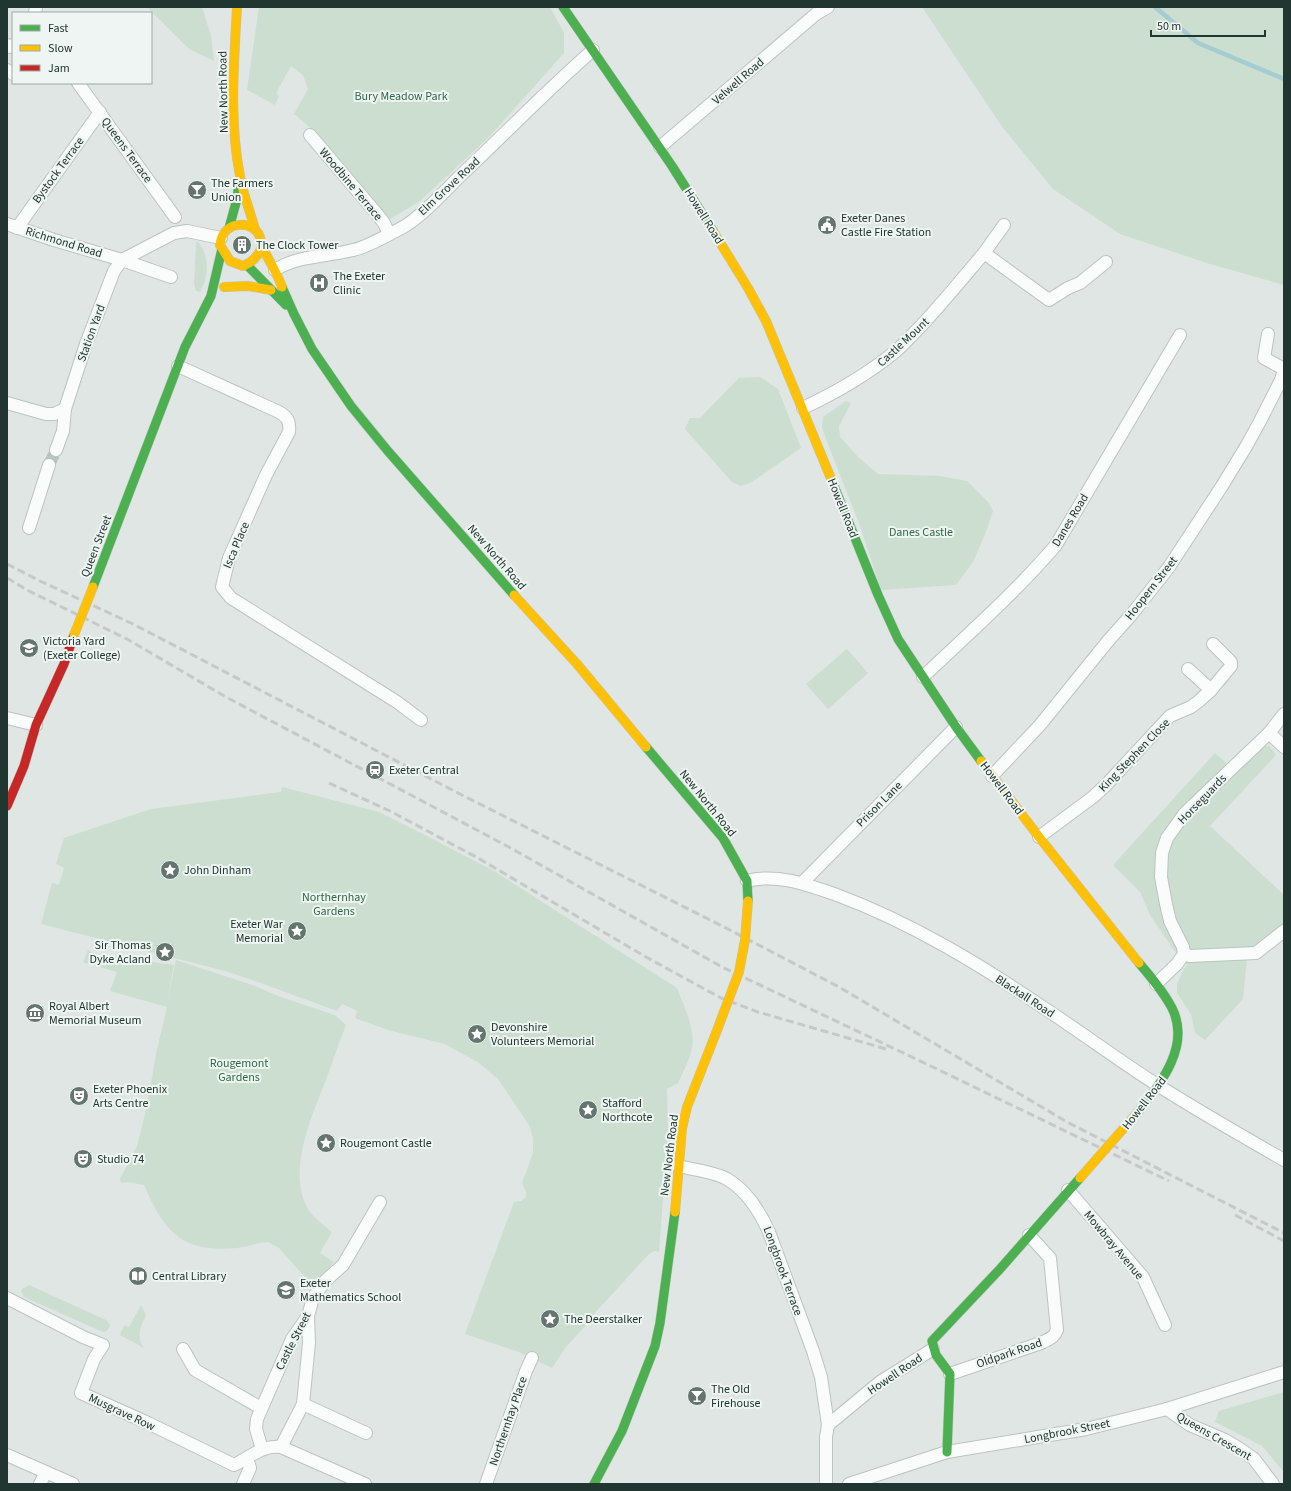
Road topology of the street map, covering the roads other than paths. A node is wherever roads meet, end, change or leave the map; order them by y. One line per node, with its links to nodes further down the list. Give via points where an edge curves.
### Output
1 (237, 7): 10 (street, New North Road, via 233,88)
2 (563, 7): 5 (street, Howell Road)
3 (828, 7): 4 (street, Velwell Road)
4 (814, 11): 9 (street, Velwell Road)
5 (592, 50): 9 (street, Howell Road); 16 (street, Elm Grove Road, via 421,213)
6 (79, 84): 7 (street, Queens Terrace)
7 (100, 112): 11 (street, Queens Terrace); 13 (street, Bystock Terrace)
8 (310, 135): 16 (street, Woodbine Terrace, via 384,222)
9 (660, 147): 34 (street, Howell Road, via 764,317)
10 (240, 176): 14 (street, New North Road); 15 (street, New North Road)
11 (175, 218)
12 (1004, 225): 19 (street, Castle Mount)
13 (12, 226): 20 (street, Richmond Road)
14 (229, 228): 15 (street, via 245,224); 17 (street, New North Road)
15 (255, 229): 18 (street, New North Road)
16 (389, 234): 23 (street, Elm Grove Road, via 354,250 291,261)
17 (221, 243): 20 (street, via 182,231); 22 (street, New North Road, via 230,261); 27 (street, Queen Street)
18 (262, 246): 22 (street, via 254,260); 23 (street, New North Road)
19 (984, 253): 21 (street, via 1049,300 1080,283); 34 (street, Castle Mount, via 941,305 897,350 853,382)
20 (122, 260): 24 (street, Richmond Road); 33 (street, Station Yard, via 114,271)
21 (1106, 262)
22 (238, 269): 25 (street, Queen Street); 26 (street, New North Road)
23 (275, 270): 28 (street, New North Road)
24 (172, 277)
25 (224, 287): 26 (street, via 243,284); 27 (street, Queen Street)
26 (271, 290): 28 (street, New North Road)
27 (211, 296): 31 (street, Queen Street)
28 (294, 314): 52 (street, New North Road, via 312,349 351,406 577,664 700,810 723,838)
29 (1268, 334): 49 (street, Hoopern Street, via 1264,358 1284,369 1281,380 1222,486 1169,567 1132,614 1040,725)
30 (1180, 335): 40 (street, Danes Road, via 1056,545 1040,564)
31 (178, 366): 44 (street, Isca Place, via 285,415 290,425 289,432 266,475 229,558 222,582 224,591 230,598 397,702); 45 (street, Queen Street, bridge, via 64,664)
32 (7, 403): 33 (street, via 46,414 54,414)
33 (65, 408): 35 (street, Station Yard, via 63,431)
34 (803, 408): 40 (street, Howell Road, via 878,595 898,639)
35 (56, 450)
36 (49, 465): 37 (street)
37 (29, 528)
38 (1213, 644): 41 (street, King Stephen Close, via 1229,660 1231,666)
39 (1188, 669): 41 (street)
40 (923, 677): 46 (street, Howell Road)
41 (1211, 690): 51 (street, King Stephen Close, via 1191,707 1170,716 1106,785)
42 (1284, 714): 47 (street, Horseguards)
43 (7, 718): 45 (street)
44 (421, 720)
45 (36, 725): 50 (street, Queen Street, via 24,766)
46 (956, 727): 49 (street, Howell Road); 53 (street, Prison Lane)
47 (1269, 733): 48 (street); 55 (street, Horseguards, via 1185,813 1167,838 1162,853 1161,877 1170,921)
48 (1284, 747)
49 (992, 776): 51 (street, Howell Road)
50 (7, 806)
51 (1039, 837): 56 (street, Howell Road)
52 (747, 881): 53 (street, Blackall Road, via 757,878); 59 (street, New North Road, bridge, via 747,928 741,963 687,1107)
53 (802, 883): 57 (street, Blackall Road, via 896,920 955,952 1045,1008)
54 (1284, 931): 55 (street, via 1256,953 1190,956)
55 (1184, 954): 56 (street)
56 (1156, 984): 57 (street, Howell Road, via 1175,1015 1178,1035 1168,1072)
57 (1159, 1086): 58 (street, Blackall Road); 60 (street, Howell Road, bridge)
58 (1284, 1160)
59 (678, 1166): 74 (street, Longbrook Terrace, via 726,1178 741,1191 762,1217 813,1351); 88 (street, New North Road, via 673,1227 655,1346 622,1431)
60 (1068, 1190): 62 (street, Howell Road); 65 (street, Mowbray Avenue, via 1143,1277)
61 (380, 1202): 64 (street, Castle Street, via 343,1265 325,1281 313,1298)
62 (1029, 1235): 66 (street, Howell Road); 70 (street, Oldpark Road, via 1050,1258 1056,1334 1041,1343)
63 (7, 1298): 80 (street, Musgrave Row, via 103,1345 94,1359 81,1393 223,1461 234,1465)
64 (308, 1316): 71 (street, via 309,1343); 72 (street, Castle Street, via 292,1339)
65 (1165, 1325)
66 (933, 1345): 70 (street, via 939,1362); 74 (street, Howell Road, via 880,1382)
67 (183, 1348): 72 (street, via 195,1370)
68 (532, 1358): 87 (street, Northernhay Place)
69 (1284, 1372): 73 (street, Longbrook Street)
70 (950, 1374): 78 (street)
71 (303, 1404): 75 (street); 76 (street)
72 (261, 1408): 77 (street, Castle Street, via 256,1429)
73 (1167, 1409): 78 (street, Longbrook Street, via 1086,1429); 91 (street, Queens Crescent, via 1190,1425 1225,1440 1254,1458)
74 (828, 1425): 89 (street)
75 (366, 1433)
76 (281, 1447): 77 (street, via 270,1446); 86 (street)
77 (262, 1449): 80 (street, Musgrave Row)
78 (947, 1452): 82 (street, Longbrook Street)
79 (7, 1455): 81 (street)
80 (247, 1459): 85 (street, via 250,1468)
81 (46, 1472): 83 (street); 84 (street)
82 (873, 1480): 90 (street, Longbrook Street)
83 (40, 1484)
84 (73, 1484)
85 (243, 1484)
86 (365, 1484)
87 (486, 1484)
88 (594, 1484)
89 (826, 1484)
90 (849, 1484)
91 (1273, 1484)

